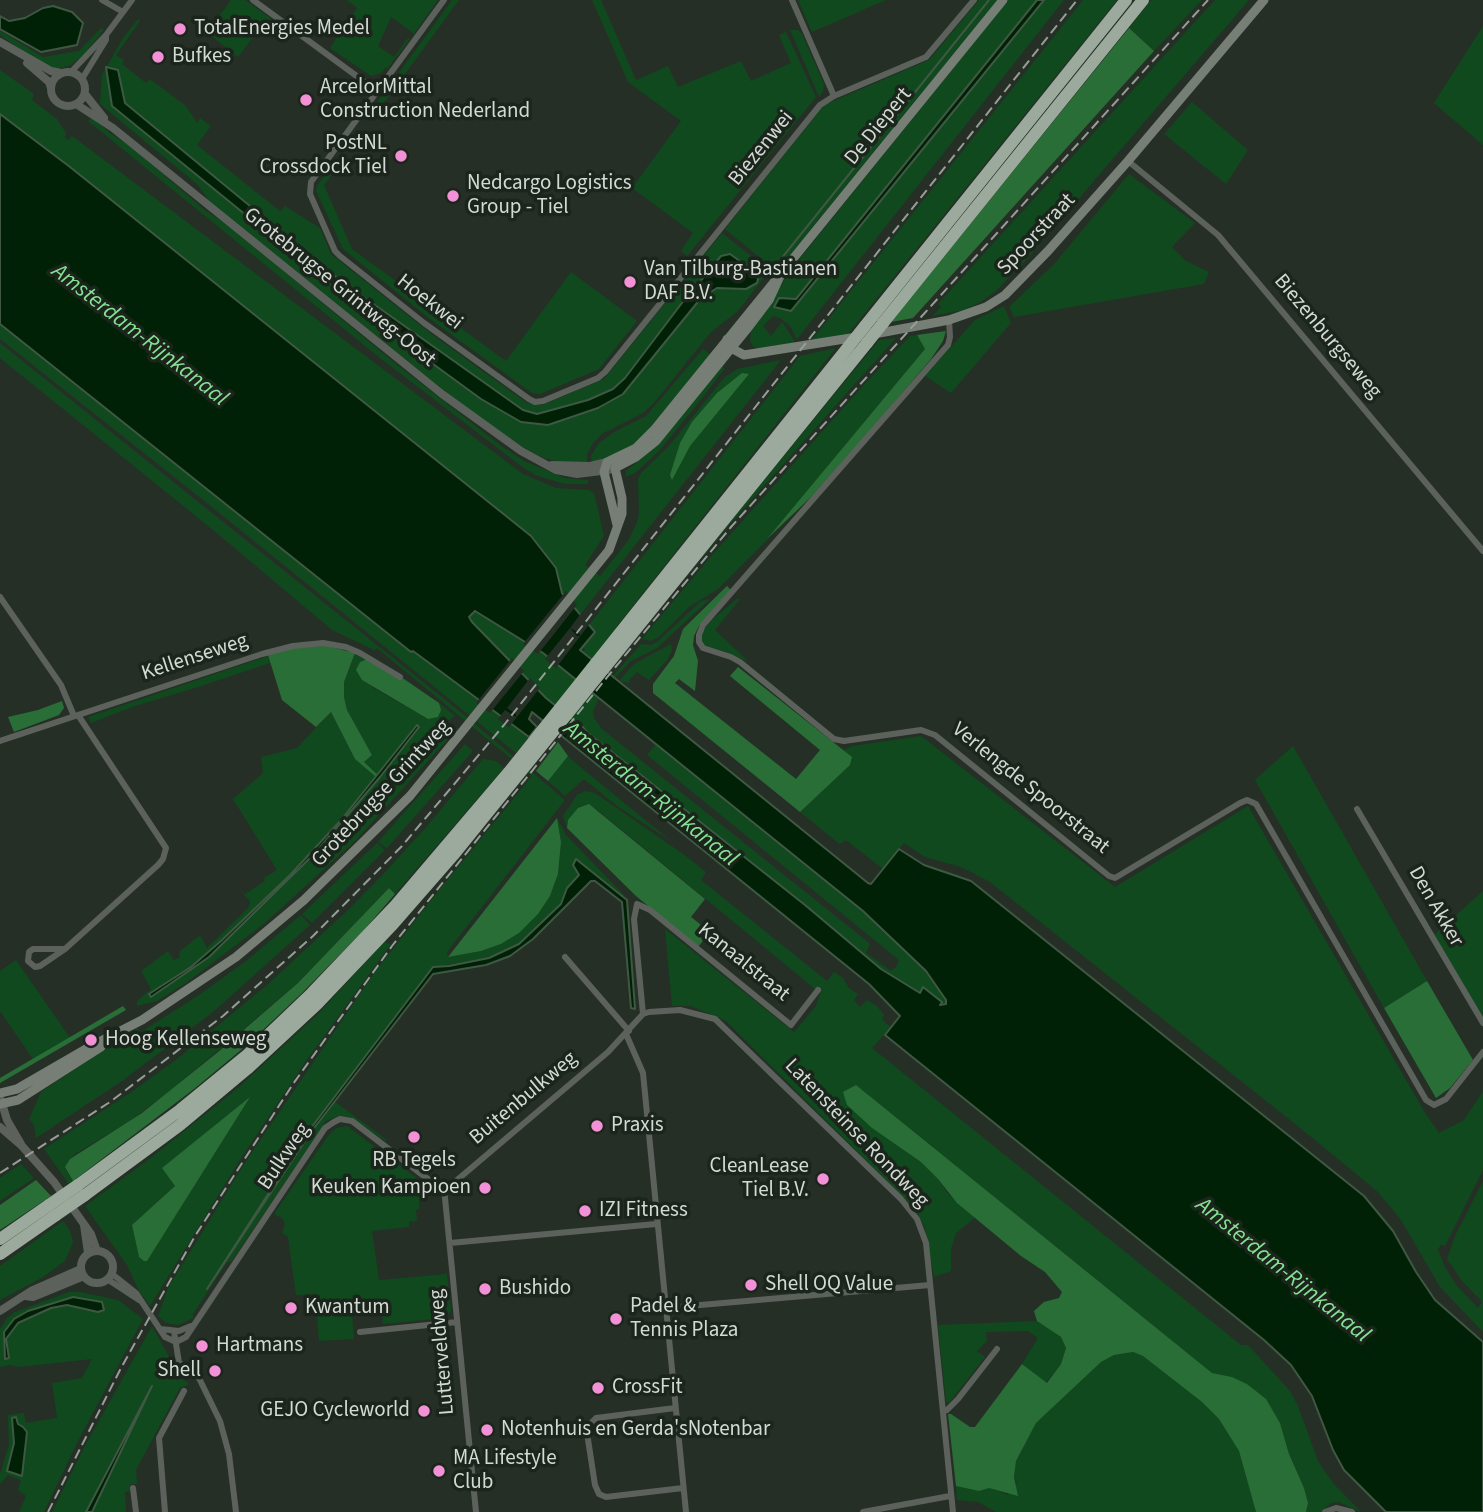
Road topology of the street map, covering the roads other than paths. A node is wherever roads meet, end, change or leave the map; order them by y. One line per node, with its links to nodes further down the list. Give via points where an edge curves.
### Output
1 (102, 0): 11 (street)
2 (132, 0): 11 (street)
3 (253, 0): 18 (street)
4 (443, 0): 18 (street, Hoekwei)
5 (792, 0): 20 (street)
6 (974, 0): 20 (street, Biezenwei, via 926,57)
7 (1003, 0): 26 (main road, De Diepert, via 781,274)
8 (1126, 0): 30 (highway, bridge)
9 (1143, 0): 30 (highway, bridge)
10 (1264, 0): 23 (main road, Spoorstraat)
11 (122, 12): 12 (street)
12 (106, 35): 14 (street); 16 (street)
13 (4, 45): 15 (street); 17 (street, via 44,77)
14 (71, 72): 15 (street); 16 (street)
15 (61, 73): 17 (street)
16 (82, 79): 19 (street)
17 (51, 89): 21 (street, via 60,103)
18 (377, 91): 24 (street, Hoekwei, via 310,187 335,251 529,399 543,401 605,372)
19 (85, 94): 21 (street); 22 (street, Grotebrugse Grintweg-Oost)
20 (834, 96): 24 (street, Biezenwei, via 820,105)
21 (76, 104): 22 (street, Grotebrugse Grintweg-Oost)
22 (113, 128): 27 (street, Grotebrugse Grintweg-Oost, via 442,394 521,451 550,465)
23 (1128, 161): 25 (main road, Spoorstraat, via 1013,288 986,306); 28 (street, Biezenburgseweg, via 1218,235)
24 (720, 228)
25 (949, 320): 26 (main road, Spoorstraat, via 752,355 742,355); 41 (street, Verlengde Spoorstraat, via 948,345 703,625 699,635 703,648 740,662 838,740 921,730 935,735 1115,878 1240,803 1256,804 1426,1100 1434,1105 1446,1099)
26 (732, 343): 27 (main road, De Diepert, via 645,440)
27 (608, 467): 42 (main road, Grotebrugse Grintweg, via 623,507 612,544 410,796 304,901 236,957 57,1077 18,1100)
28 (1483, 551)
29 (0, 597): 32 (street, via 61,685)
30 (636, 620): 46 (highway, bridge, via 400,916 317,1004 215,1097 151,1147)
31 (400, 677): 32 (street, Kellenseweg, via 360,653 323,643 308,644 262,654)
32 (76, 715): 33 (street, Kellenseweg); 35 (street, via 166,848 158,864)
33 (0, 741)
34 (1357, 809): 39 (street, Den Akker)
35 (65, 948): 35 (street, via 33,949 28,961 40,966)
36 (565, 957): 40 (street)
37 (818, 990): 38 (street, Kanaalstraat, via 791,1025 637,904 634,919)
38 (643, 1014): 40 (street, Buitenbulkweg); 54 (street, Latensteinse Rondweg, via 687,1011 715,1019 727,1029 913,1213 924,1235)
39 (1483, 1023)
40 (627, 1033): 45 (street, Buitenbulkweg); 47 (street, via 643,1073)
41 (1483, 1052)
42 (1, 1100): 44 (street, Grotebrugse Grintweg)
43 (0, 1127): 44 (street, Grotebrugse Grintweg)
44 (22, 1146): 50 (street, Grotebrugse Grintweg, via 91,1234)
45 (444, 1188): 49 (street, Lutterveldweg); 61 (street, Bulkweg, via 352,1121 334,1122)
46 (52, 1210): 48 (highway); 51 (highway)
47 (656, 1224): 49 (street); 58 (street)
48 (0, 1239)
49 (450, 1243): 60 (street, Lutterveldweg)
50 (92, 1252): 52 (street, via 82,1260); 53 (street, via 109,1257)
51 (0, 1254)
52 (82, 1272): 53 (street, via 93,1282); 59 (street, via 31,1291)
53 (109, 1276): 55 (street)
54 (930, 1284): 58 (street); 69 (street, Latensteinse Rondweg)
55 (124, 1287): 56 (street); 57 (street); 57 (street)
56 (117, 1297)
57 (141, 1300): 62 (street)
58 (666, 1308): 68 (street)
59 (0, 1311)
60 (457, 1322): 64 (street); 76 (street, Lutterveldweg)
61 (193, 1325): 63 (street); 65 (street, Bulkweg, via 186,1337)
62 (161, 1329): 63 (street); 65 (street, via 167,1339)
63 (174, 1331): 65 (street)
64 (360, 1332)
65 (176, 1342): 75 (street, via 179,1363 196,1371 220,1421)
66 (997, 1349): 69 (street)
67 (184, 1391): 74 (street, via 159,1438)
68 (675, 1408): 71 (street); 71 (street, via 596,1418 587,1433 599,1494)
69 (943, 1411): 72 (street, Latensteinse Rondweg)
70 (133, 1488): 73 (street)
71 (683, 1488): 77 (street)
72 (950, 1496): 78 (street); 79 (street, Latensteinse Rondweg)
73 (136, 1512)
74 (165, 1512)
75 (236, 1512)
76 (476, 1512)
77 (685, 1512)
78 (863, 1512)
79 (953, 1512)
80 (1325, 1512): 81 (street, via 1336,1508)
81 (1352, 1512)

